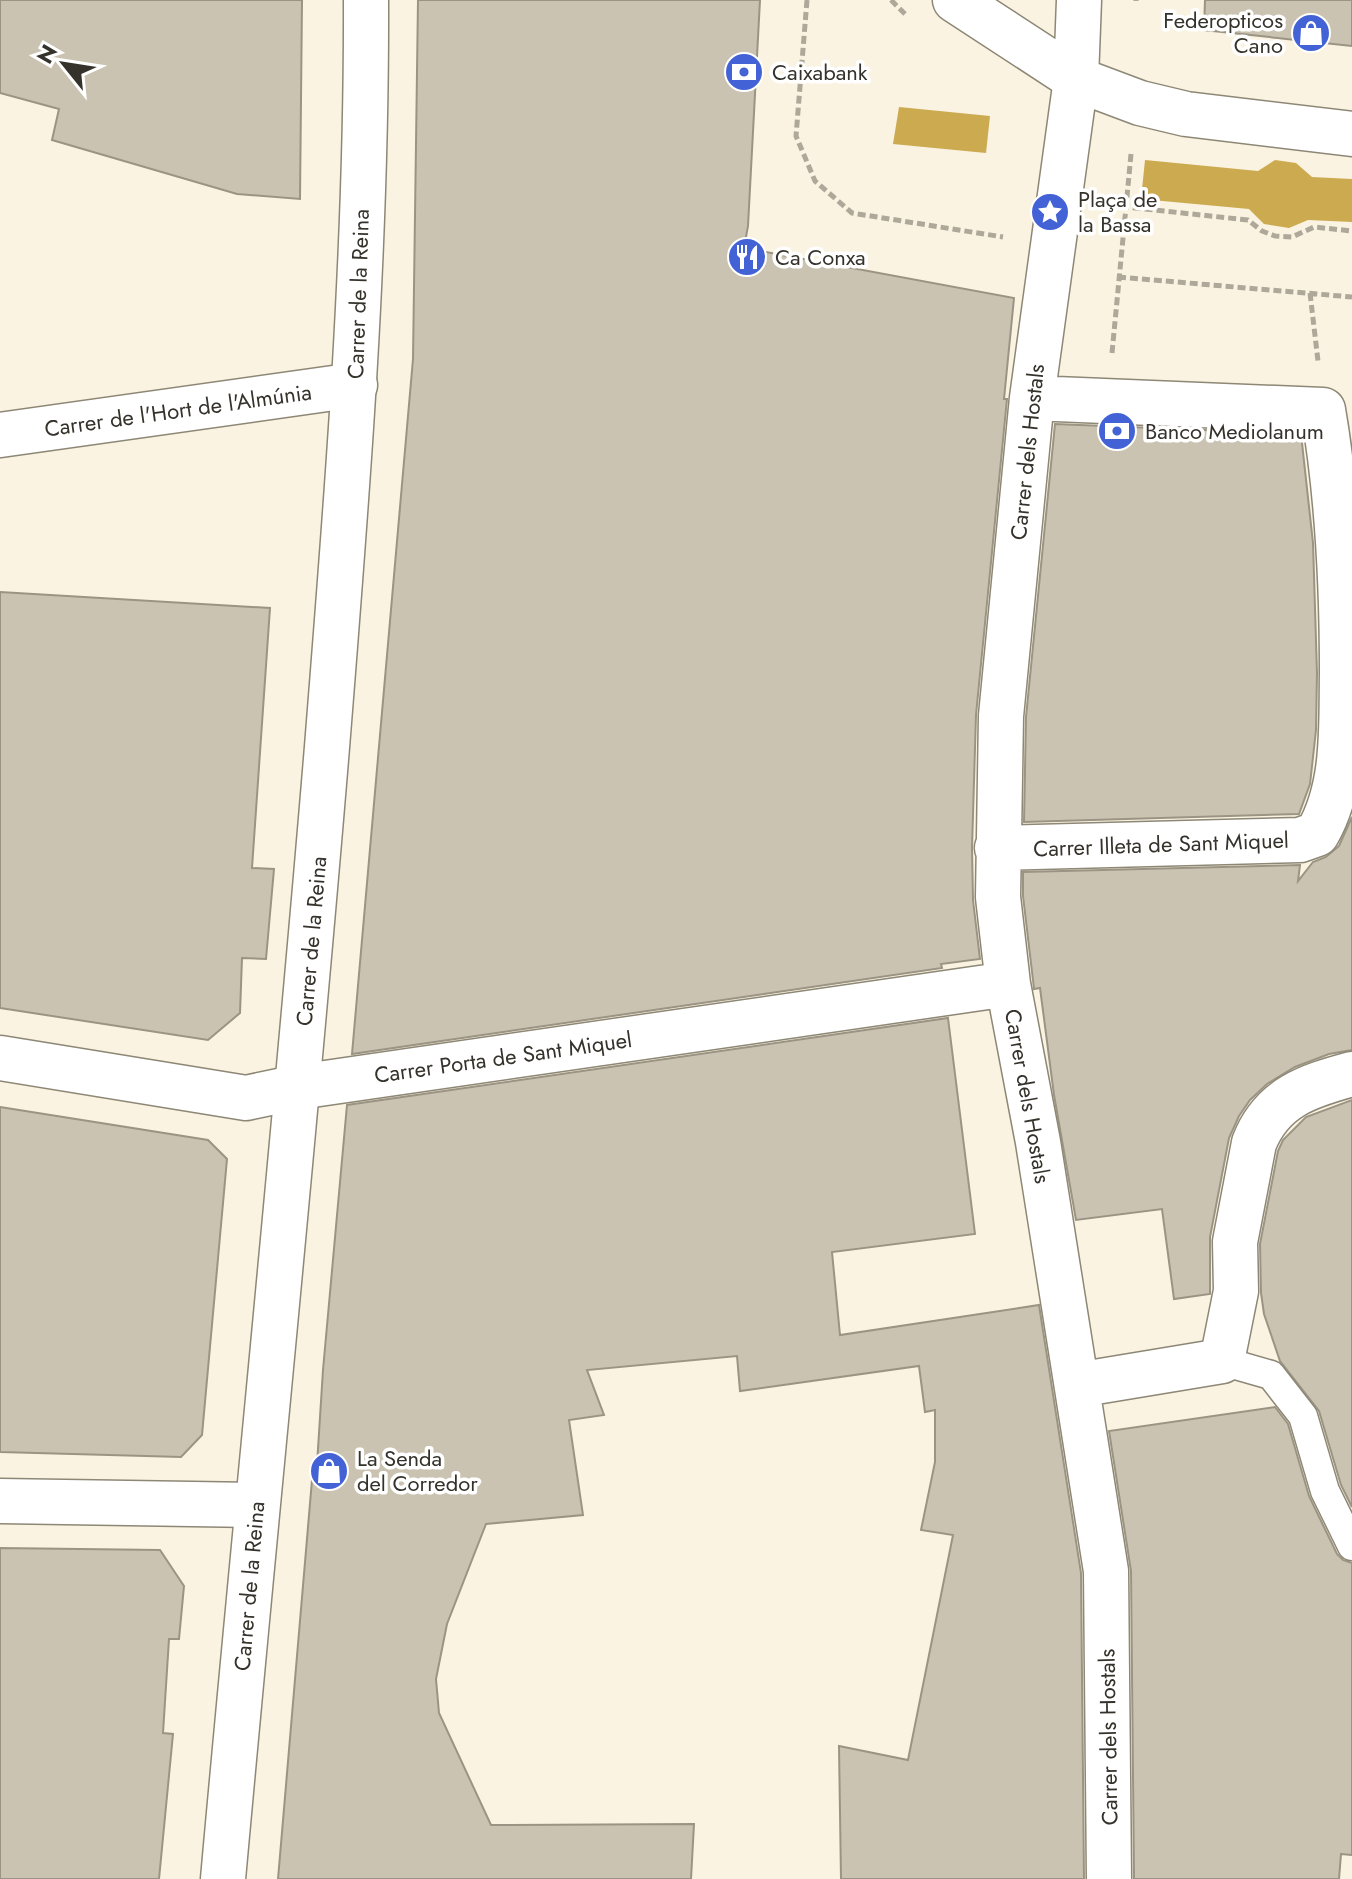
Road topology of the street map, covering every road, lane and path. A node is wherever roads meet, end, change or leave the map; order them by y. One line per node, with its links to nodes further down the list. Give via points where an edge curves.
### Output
1 (366, 0): 16 (street, Carrer de la Reina)
2 (807, 0): 11 (path, via 796,136 815,181 852,213 1007,237)
3 (891, 0): 6 (path)
4 (955, 0): 7 (street)
5 (1070, 10): 7 (street)
6 (909, 18)
7 (1076, 79): 8 (street, via 1186,114); 17 (street, Carrer dels Hostals)
8 (1352, 134)
9 (1132, 145): 10 (path)
10 (1126, 207): 12 (path, via 1248,220 1275,236 1292,237 1314,227); 13 (path)
11 (1009, 225)
12 (1352, 231)
13 (1118, 277): 14 (path); 18 (path)
14 (1310, 293): 15 (path); 19 (path)
15 (1352, 297)
16 (355, 385): 20 (street, Carrer de l'Hort de l'Almúnia); 26 (street, Carrer de la Reina)
17 (1032, 398): 18 (street); 22 (street, Carrer dels Hostals, via 1001,716)
18 (1109, 401): 19 (street)
19 (1323, 410): 21 (street, Carrer Illeta de Sant Miquel, via 1342,583)
20 (0, 435)
21 (1346, 735): 22 (street, Carrer Illeta de Sant Miquel, via 1331,807 1317,834 1300,840)
22 (997, 848): 23 (street, Carrer dels Hostals)
23 (1008, 984): 26 (street, Carrer Porta de Sant Miquel); 28 (street, Carrer dels Hostals)
24 (0, 1058): 26 (street, Carrer Porta de Sant Miquel, via 246,1098)
25 (1352, 1074): 27 (street, via 1288,1099 1259,1131 1235,1242 1236,1291)
26 (298, 1087): 30 (street, Carrer de la Reina)
27 (1222, 1361): 28 (street); 31 (lane, via 1271,1375 1303,1416 1325,1491)
28 (1077, 1385): 33 (street, Carrer dels Hostals, via 1106,1571)
29 (0, 1501): 30 (street)
30 (256, 1505): 32 (street, Carrer de la Reina)
31 (1352, 1546)
32 (223, 1879)
33 (1109, 1879)

